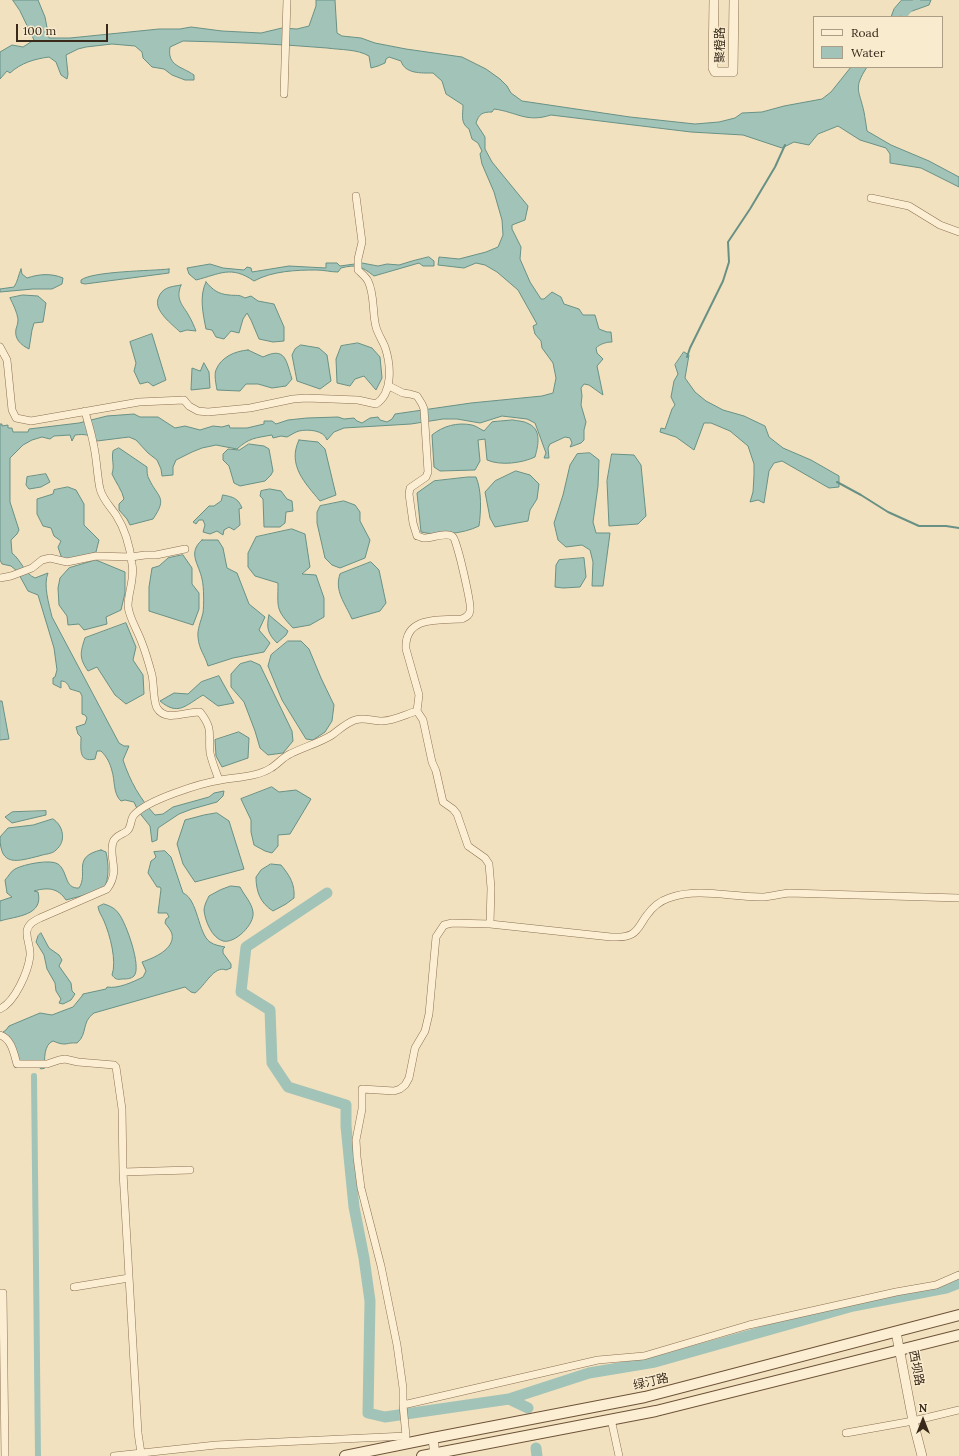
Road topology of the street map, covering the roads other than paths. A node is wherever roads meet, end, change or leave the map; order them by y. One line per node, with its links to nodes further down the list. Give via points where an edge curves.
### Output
1 (287, 0): 4 (street)
2 (714, 0): 3 (street, 聚橙路, via 715,72 733,72)
3 (734, 0)
4 (284, 94)
5 (356, 196): 9 (street, via 362,242 358,270 368,281 372,294 376,329 386,349)
6 (870, 198): 7 (street, via 909,206 940,226)
7 (959, 232)
8 (0, 347): 10 (street, via 7,360 12,410 16,418 31,421)
9 (389, 386): 10 (street, via 376,404 358,400 306,398 208,412 198,411 184,400 139,402); 14 (street, via 417,396 424,409 428,472 426,477 410,488 414,530 417,536 423,538 449,535 454,537 471,609 467,617 462,619 418,623 408,636 406,649 419,695)
10 (85, 411): 12 (street, via 94,445 100,489 123,527)
11 (185, 549): 12 (street, via 156,556)
12 (131, 557): 13 (street, via 96,556 67,562 50,558 12,576); 15 (street, via 133,582 128,607 149,661 157,708 162,713 172,716 200,712 210,732 210,755)
13 (0, 578)
14 (417, 711): 15 (street, via 383,721 355,720 331,736 290,754 271,768 256,774); 17 (street, via 423,720 443,802 457,814 468,846 490,864)
15 (219, 780): 18 (street, via 156,800 132,816 127,831 118,835 114,841 112,848 115,867 107,889 40,918 29,926 27,937 30,956 26,970 12,999)
16 (959, 898): 17 (street, via 789,893 765,897 683,895 668,898 655,906 633,934 624,937)
17 (490, 924): 30 (street, via 452,923 444,925 439,930 436,937 429,1014 425,1031 415,1048 409,1078 400,1090 362,1089 362,1109 356,1140 357,1157 361,1188 381,1266 397,1345)
18 (0, 1009)
19 (0, 1035): 21 (street, via 9,1041 17,1064 47,1064 65,1059 116,1067 122,1109)
20 (190, 1170): 21 (street)
21 (123, 1172): 23 (street)
22 (959, 1275): 30 (street, via 936,1285 749,1325 644,1356 598,1360)
23 (130, 1278): 24 (street); 36 (street)
24 (74, 1287)
25 (0, 1293): 38 (street, via 3,1293)
26 (959, 1315): 27 (main road, 绿汀路)
27 (896, 1332): 29 (street, 西坝路); 35 (main road, 绿汀路, via 645,1397)
28 (959, 1335): 29 (main road)
29 (900, 1350): 32 (main road); 33 (street, 西坝路)
30 (403, 1408): 36 (street, via 406,1436 216,1445)
31 (959, 1410): 33 (street)
32 (611, 1420): 37 (main road); 42 (street)
33 (913, 1421): 34 (street); 43 (street, 西坝路)
34 (846, 1433)
35 (432, 1438): 37 (street); 40 (main road, 绿汀路)
36 (141, 1453): 39 (street)
37 (434, 1455): 41 (main road)
38 (5, 1456)
39 (114, 1456)
40 (345, 1456)
41 (422, 1456)
42 (619, 1456)
43 (922, 1456)

